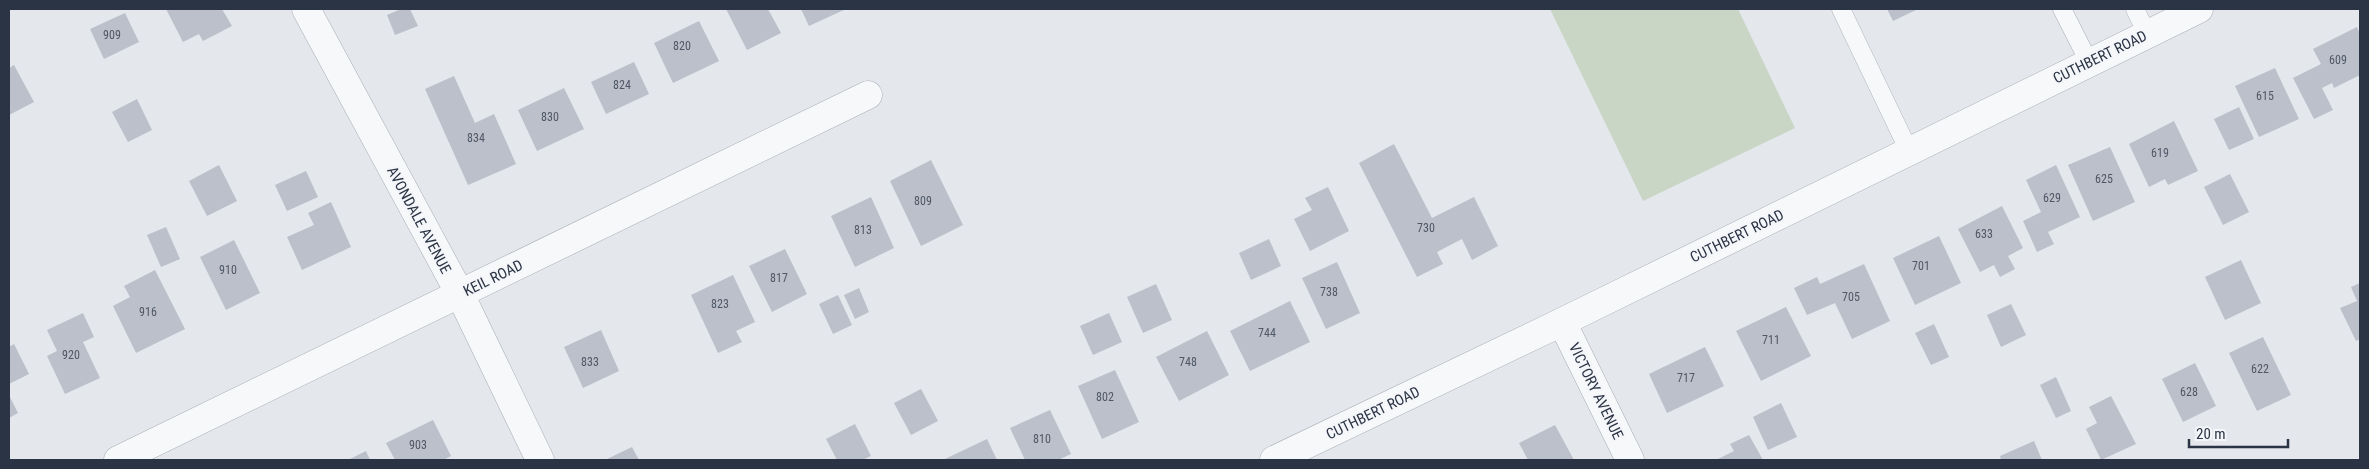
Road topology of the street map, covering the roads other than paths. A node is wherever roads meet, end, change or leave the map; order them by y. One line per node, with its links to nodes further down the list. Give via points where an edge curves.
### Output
1 (306, 9): 10 (street, AVONDALE AVENUE)
2 (1841, 9): 9 (lane)
3 (2062, 9): 7 (lane)
4 (2135, 9): 6 (lane)
5 (2199, 9): 6 (street, CUTHBERT ROAD)
6 (2148, 34): 7 (street, CUTHBERT ROAD)
7 (2089, 62): 9 (street, CUTHBERT ROAD)
8 (868, 95): 10 (street, KEIL ROAD)
9 (1909, 151): 11 (street, CUTHBERT ROAD)
10 (460, 294): 12 (street, KEIL ROAD); 13 (street, AVONDALE AVENUE)
11 (1562, 322): 14 (street, CUTHBERT ROAD); 15 (street, VICTORY AVENUE)
12 (118, 460)
13 (540, 460)
14 (1274, 460)
15 (1630, 460)

